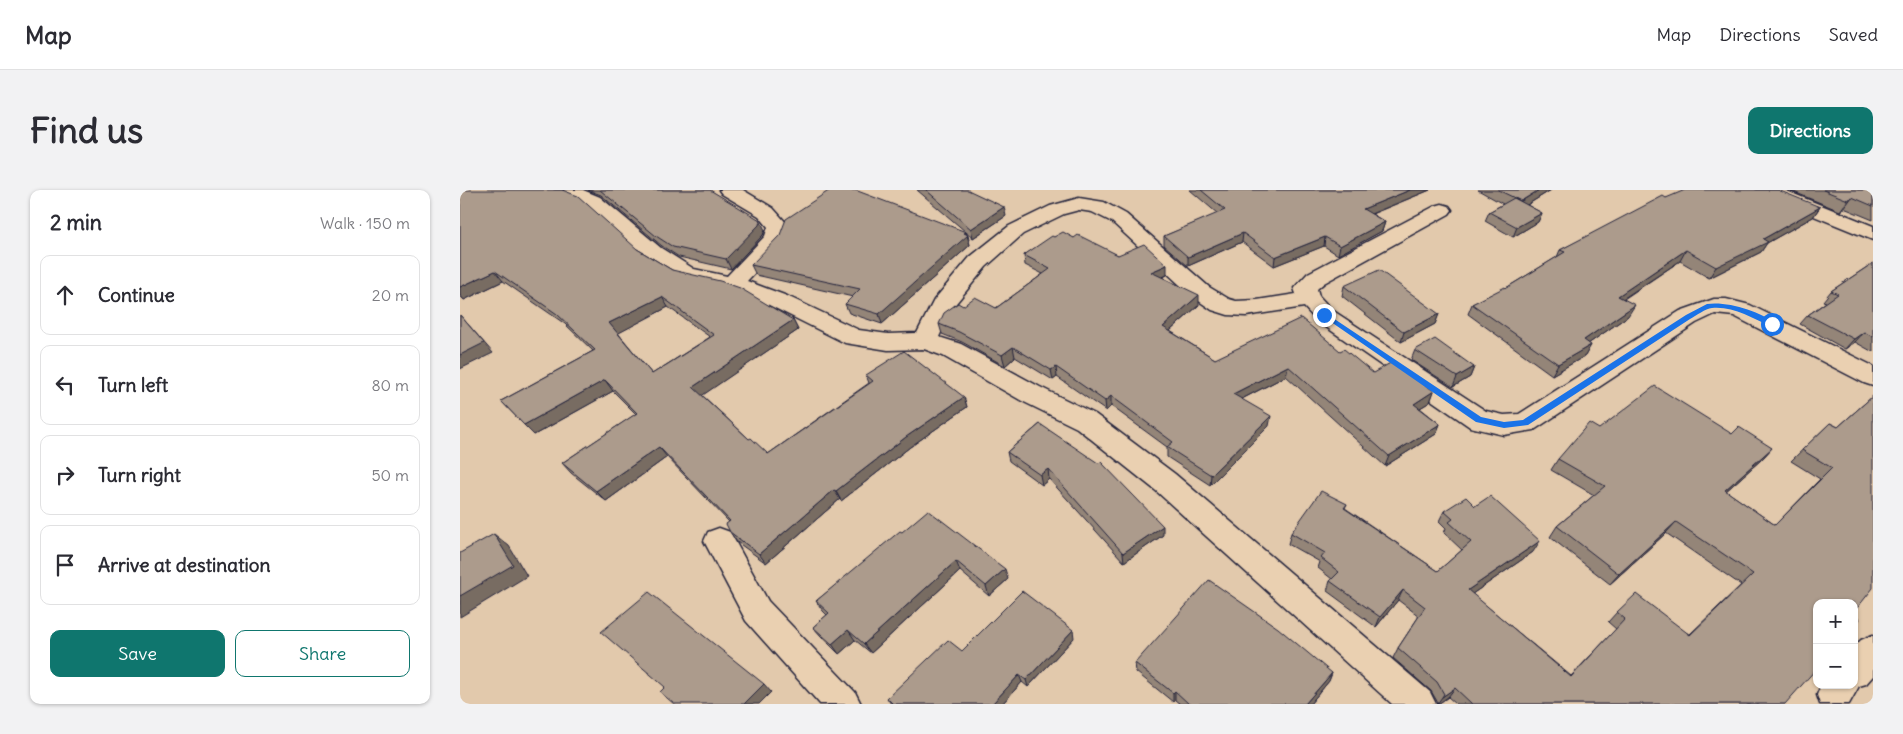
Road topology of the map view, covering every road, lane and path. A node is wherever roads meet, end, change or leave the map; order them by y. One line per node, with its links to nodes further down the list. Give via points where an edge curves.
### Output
1 (565, 190): 8 (street, via 593,200 652,254 687,274)
2 (729, 190): 8 (street, via 766,212 779,226 775,238)
3 (1108, 190): 5 (street)
4 (1767, 190): 7 (street)
5 (1079, 204): 9 (street, via 1097,206 1119,218 1201,292 1230,308); 10 (street, via 1057,210 1016,230 978,262 942,305)
6 (1442, 210): 9 (street, via 1316,278 1305,288)
7 (1873, 234)
8 (732, 284): 10 (street, via 778,301 854,337 888,342)
9 (1309, 299): 11 (street, via 1324,315 1437,393 1479,420 1504,425 1525,423 1710,306 1742,310)
10 (925, 341): 16 (street, via 952,350 1086,421 1165,482)
11 (1873, 378)
12 (719, 541): 15 (street, via 757,611)
13 (1873, 651): 14 (street)
14 (1858, 668)
15 (844, 704)
16 (1418, 704)

